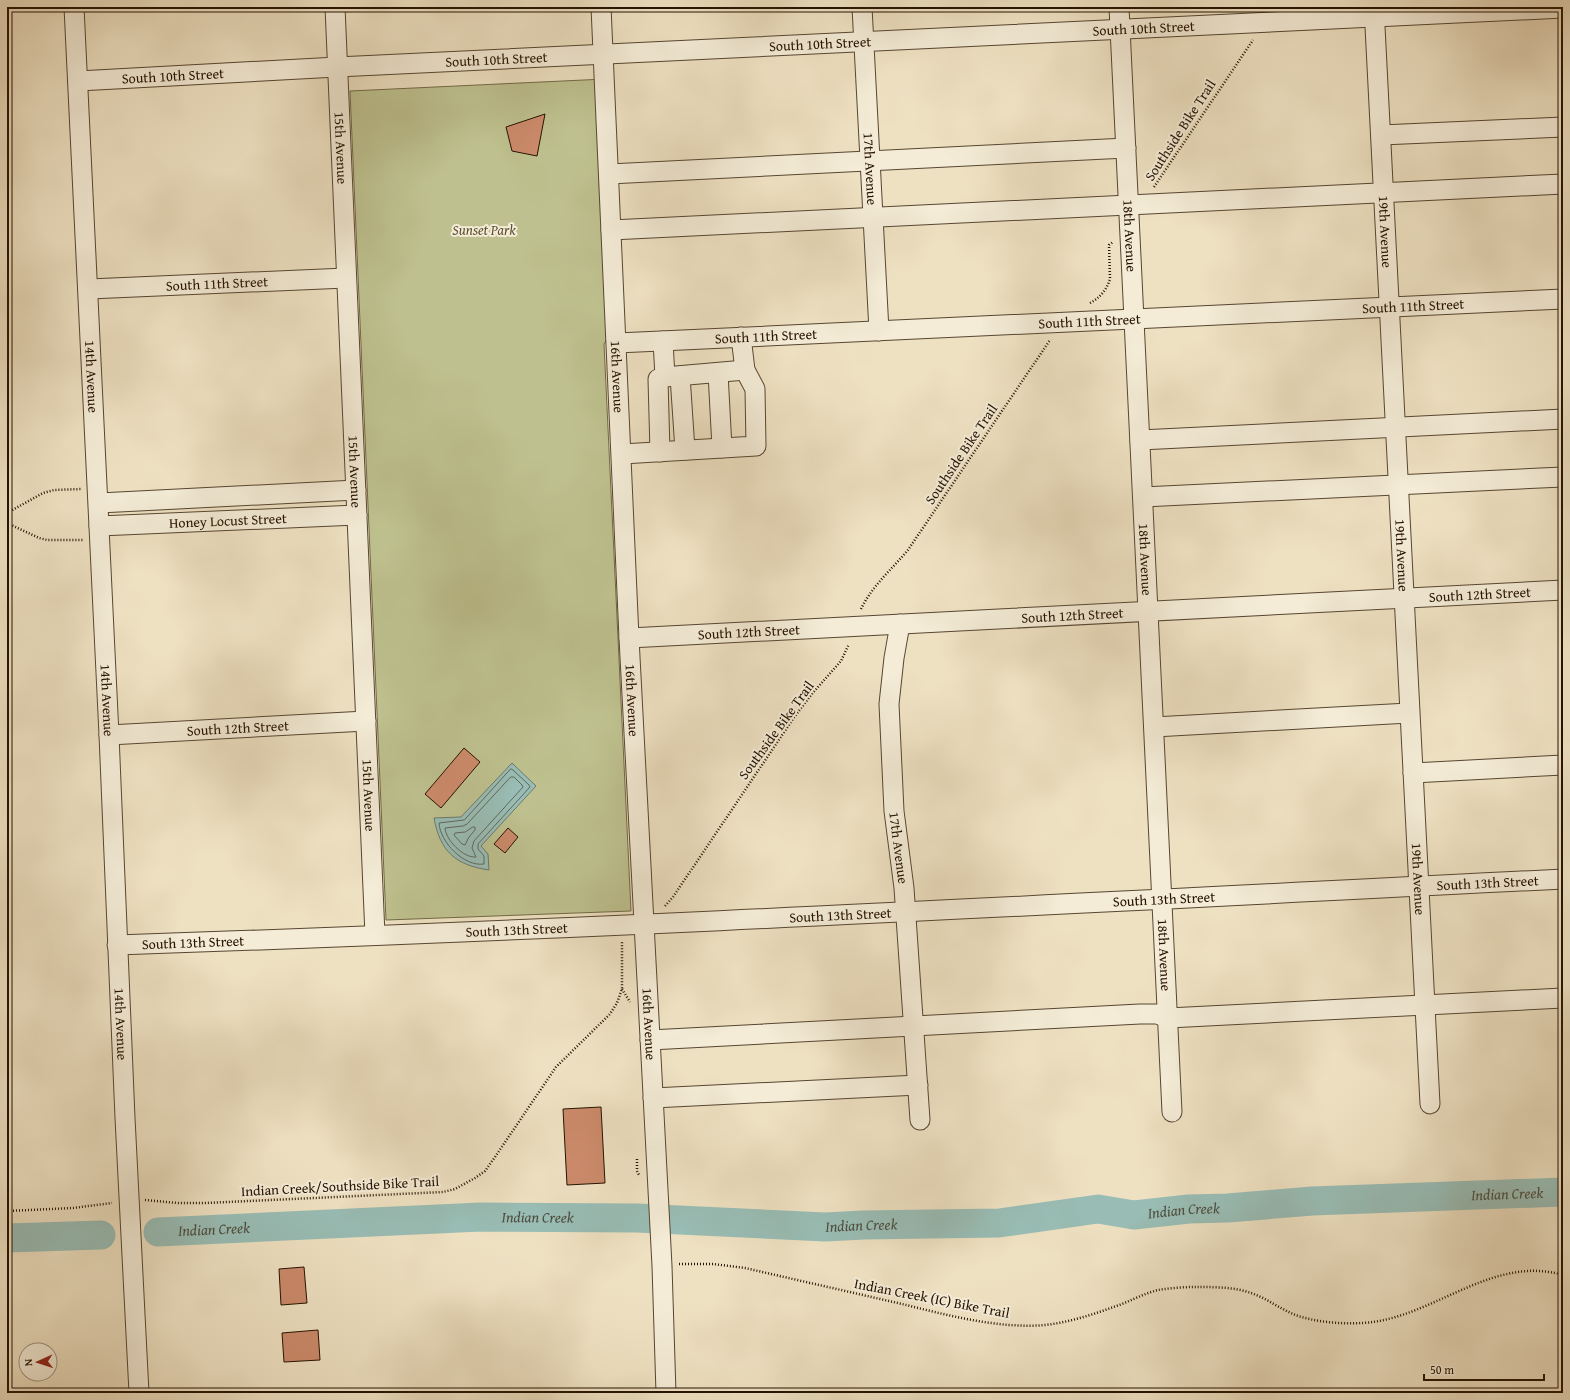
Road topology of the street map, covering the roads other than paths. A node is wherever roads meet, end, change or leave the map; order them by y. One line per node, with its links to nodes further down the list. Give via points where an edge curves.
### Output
1 (74, 7): 12 (street, 14th Avenue)
2 (335, 7): 11 (street, 15th Avenue)
3 (601, 7): 10 (street, 16th Avenue)
4 (862, 7): 9 (street, 17th Avenue)
5 (1119, 7): 8 (street, 18th Avenue)
6 (1563, 8): 7 (street, South 10th Street)
7 (1375, 12): 8 (street, South 10th Street, via 1264,23); 14 (street, 19th Avenue)
8 (1120, 30): 9 (street, South 10th Street); 15 (street, 18th Avenue)
9 (864, 42): 10 (street, South 10th Street); 16 (street, 17th Avenue)
10 (603, 55): 11 (street, South 10th Street); 17 (street, 16th Avenue)
11 (337, 67): 12 (street, South 10th Street); 23 (street, 15th Avenue)
12 (78, 82): 24 (street, 14th Avenue)
13 (1563, 127): 14 (street)
14 (1381, 135): 19 (street, 19th Avenue)
15 (1126, 148): 16 (street); 20 (street, 18th Avenue)
16 (870, 161): 17 (street); 21 (street, 17th Avenue)
17 (609, 174): 22 (street, 16th Avenue)
18 (1563, 184): 19 (street)
19 (1384, 192): 20 (street); 26 (street, 19th Avenue)
20 (1128, 204): 21 (street); 27 (street, 18th Avenue)
21 (873, 219): 22 (street); 28 (street, 17th Avenue)
22 (612, 230): 31 (street, 16th Avenue)
23 (346, 278): 24 (street, South 11th Street); 44 (street, 15th Avenue)
24 (89, 289): 45 (street, 14th Avenue)
25 (1563, 298): 26 (street, South 11th Street)
26 (1389, 308): 27 (street, South 11th Street); 36 (street, 19th Avenue)
27 (1134, 319): 28 (street, South 11th Street); 37 (street, 18th Avenue)
28 (879, 331): 29 (street, South 11th Street)
29 (741, 338): 30 (street, South 11th Street); 32 (street)
30 (663, 341): 31 (street, South 11th Street); 34 (street)
31 (617, 343): 41 (street, 16th Avenue)
32 (745, 370): 33 (street); 38 (street, via 754,389 756,446)
33 (718, 373): 34 (street); 38 (street)
34 (668, 377): 39 (street); 40 (street)
35 (1563, 419): 36 (street)
36 (1395, 427): 37 (street); 43 (street, 19th Avenue)
37 (1140, 440): 46 (street, 18th Avenue)
38 (722, 448): 39 (street)
39 (685, 450): 40 (street)
40 (660, 452): 41 (street)
41 (622, 454): 53 (street, 16th Avenue)
42 (1563, 477): 43 (street)
43 (1398, 485): 46 (street); 50 (street, 19th Avenue)
44 (356, 490): 45 (street, Honey Locust Street); 47 (street, 15th Avenue)
45 (98, 495): 48 (street, 14th Avenue)
46 (1143, 497): 51 (street, 18th Avenue)
47 (357, 515): 48 (street, Honey Locust Street); 55 (street, 15th Avenue)
48 (100, 534): 57 (street, 14th Avenue)
49 (1563, 590): 50 (street, South 12th Street)
50 (1404, 598): 51 (street, South 12th Street); 54 (street, 19th Avenue)
51 (1148, 610): 52 (street, South 12th Street); 56 (street, 18th Avenue)
52 (900, 624): 53 (street, South 12th Street); 63 (street, 17th Avenue, via 889,704 894,811)
53 (629, 638): 64 (street, 16th Avenue)
54 (1409, 713): 56 (street); 59 (street, 19th Avenue)
55 (366, 721): 57 (street, South 12th Street); 65 (street, 15th Avenue)
56 (1154, 727): 62 (street, 18th Avenue)
57 (109, 735): 66 (street, 14th Avenue)
58 (1563, 765): 59 (street)
59 (1413, 773): 61 (street, 19th Avenue)
60 (1563, 879): 61 (street, South 13th Street)
61 (1418, 886): 62 (street, South 13th Street); 68 (street, 19th Avenue)
62 (1163, 899): 63 (street, South 13th Street); 69 (street, 18th Avenue)
63 (906, 911): 64 (street, South 13th Street); 70 (street, 17th Avenue)
64 (644, 924): 65 (street, South 13th Street); 71 (street, 16th Avenue)
65 (375, 935): 66 (street, South 13th Street)
66 (117, 944): 77 (street, 14th Avenue)
67 (1563, 998): 68 (street)
68 (1425, 1004): 69 (street); 74 (street, 19th Avenue)
69 (1168, 1018): 70 (street, via 1146,1014); 75 (street, 18th Avenue)
70 (914, 1026): 71 (street); 72 (street, 17th Avenue)
71 (650, 1040): 73 (street, 16th Avenue)
72 (918, 1085): 73 (street); 76 (street, 17th Avenue)
73 (653, 1098): 78 (street, 16th Avenue)
74 (1430, 1104)
75 (1172, 1112)
76 (920, 1120)
77 (139, 1393)
78 (666, 1393)

